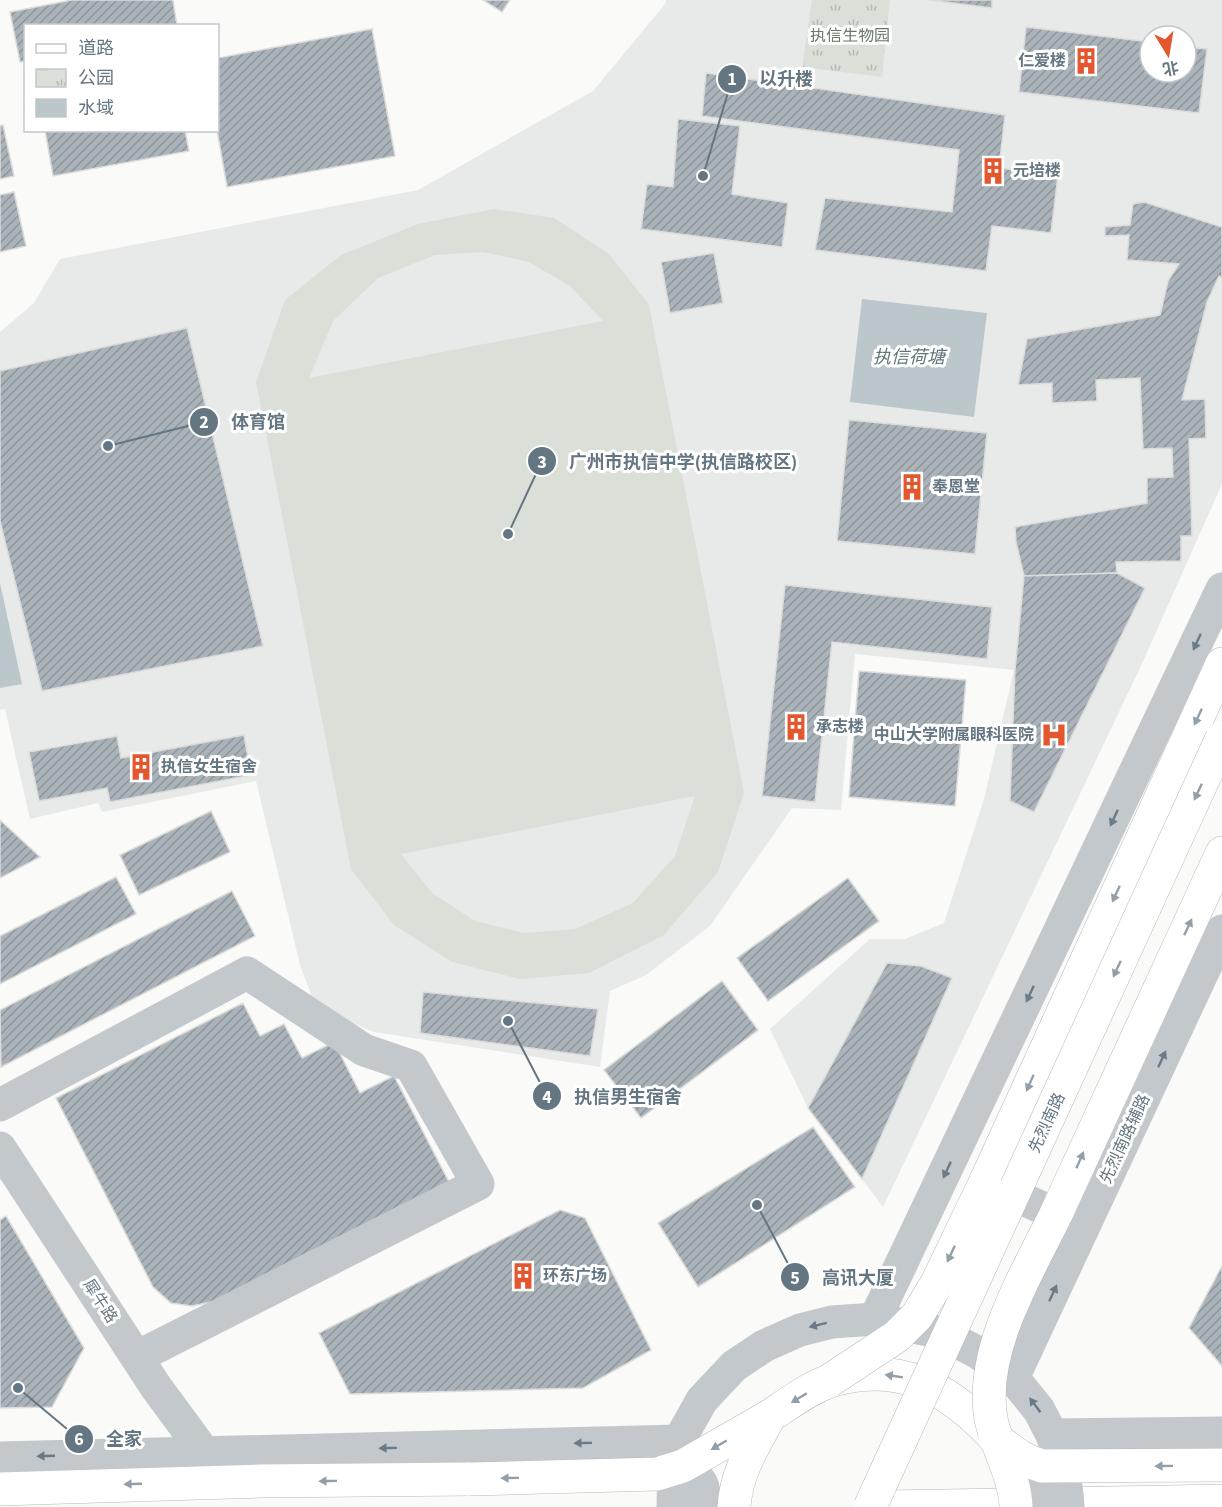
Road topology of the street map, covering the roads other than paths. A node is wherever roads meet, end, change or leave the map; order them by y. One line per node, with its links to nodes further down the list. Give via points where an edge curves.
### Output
1 (1222, 589): 11 (street, one-way to 11)
2 (1222, 664): 9 (main road, one-way to 9)
3 (1222, 738): 29 (main road, 先烈南路, one-way to 29, bridge)
4 (1222, 791): 31 (main road, 先烈南路)
5 (1222, 853): 10 (main road, one-way to 5)
6 (1222, 931): 13 (street, 先烈南路辅路, one-way to 6)
7 (0, 1105): 12 (street, via 247,973 364,1050 411,1066 478,1184)
8 (0, 1148): 12 (street, 犀牛路)
9 (985, 1183): 10 (street, bridge); 14 (main road, one-way to 14, bridge, via 917,1316 897,1336)
10 (1056, 1214): 18 (main road, bridge, via 995,1351 990,1396)
11 (876, 1319): 13 (street, bridge, via 938,1332 977,1352); 20 (street, one-way to 20, via 832,1322 800,1330 764,1346 734,1366 702,1400)
12 (137, 1357): 19 (street, 犀牛路)
13 (1013, 1378): 17 (street, one-way to 13, via 1039,1410)
14 (829, 1382): 15 (main road, one-way to 15); 18 (main road, one-way to 14, bridge, via 971,1412 928,1385 884,1375)
15 (770, 1416): 20 (main road, one-way to 20, bridge); 28 (main road, bridge, via 742,1467)
16 (1222, 1432): 17 (street)
17 (1052, 1435): 34 (street, bridge, via 1061,1459)
18 (995, 1438): 22 (main road, bridge, via 1030,1463); 32 (main road, bridge, via 1009,1470)
19 (203, 1451): 20 (street, one-way to 19); 21 (street, one-way to 21)
20 (681, 1453): 24 (main road, one-way to 24, bridge, via 657,1474); 26 (street, bridge, via 674,1457); 27 (street, via 699,1478 705,1492)
21 (0, 1458)
22 (1042, 1466): 23 (main road, one-way to 22, bridge); 33 (street, bridge)
23 (1222, 1466)
24 (0, 1489)
25 (1222, 1501): 30 (main road)
26 (673, 1507)
27 (705, 1507)
28 (734, 1507)
29 (870, 1507)
30 (886, 1507)
31 (893, 1507)
32 (1016, 1507)
33 (1036, 1507)
34 (1068, 1507)

